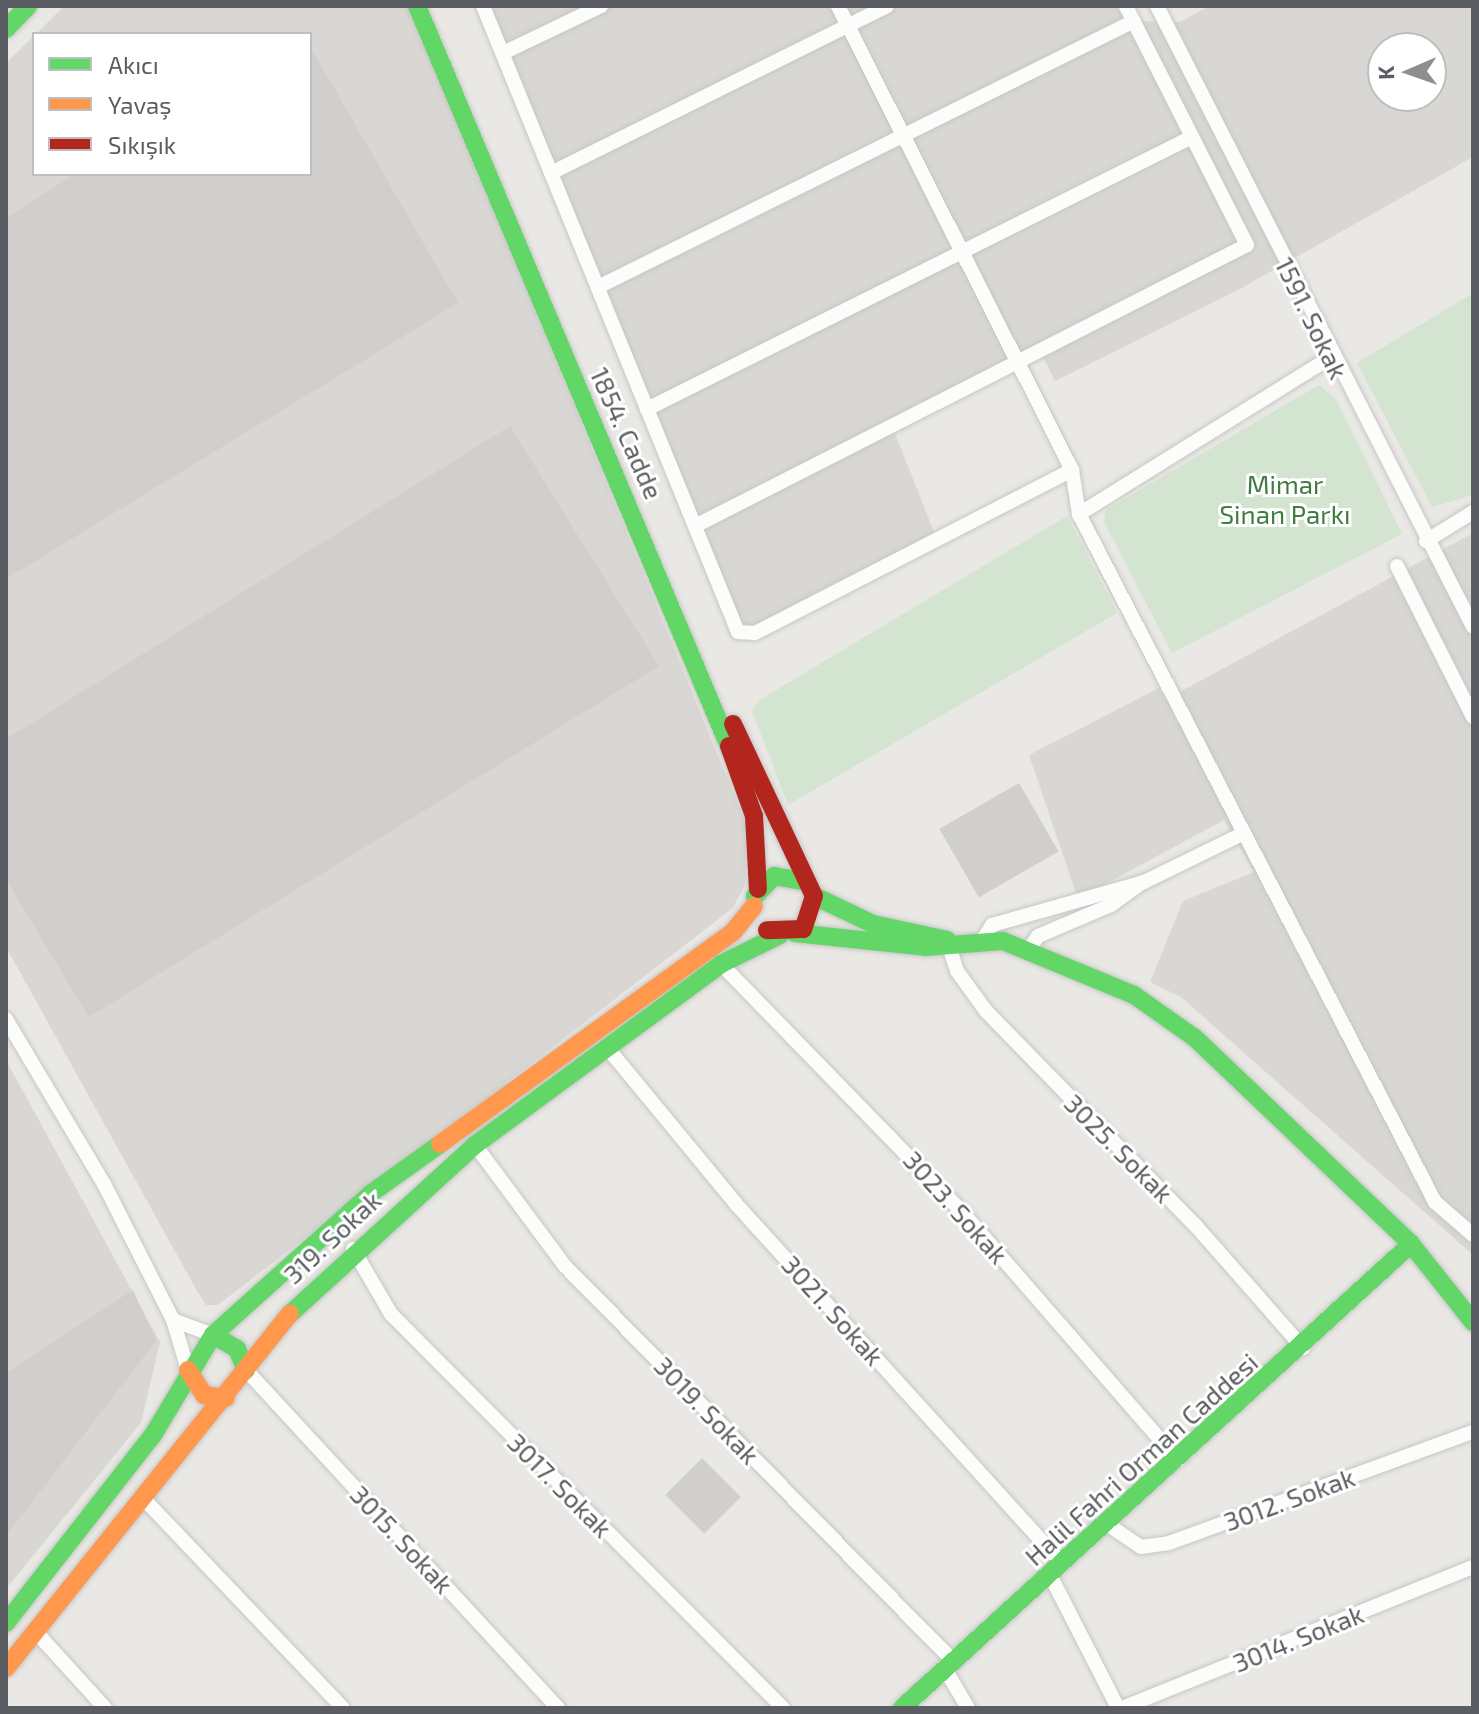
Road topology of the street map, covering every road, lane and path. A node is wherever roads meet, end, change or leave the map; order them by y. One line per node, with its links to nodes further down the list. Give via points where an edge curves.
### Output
1 (28, 6): 11 (main road)
2 (417, 6): 28 (main road, 1854. Cadde)
3 (483, 6): 12 (street)
4 (601, 6): 12 (street)
5 (838, 6): 10 (street)
6 (887, 6): 10 (street)
7 (1126, 6): 9 (street)
8 (1157, 6): 18 (street, 1591. Sokak)
9 (1134, 21): 13 (street); 14 (street)
10 (848, 26): 13 (street); 15 (street)
11 (6, 29)
12 (503, 53): 15 (street)
13 (904, 137): 16 (street); 17 (street)
14 (1192, 137): 16 (street); 19 (street, via 1247,245)
15 (551, 173): 17 (street)
16 (961, 250): 19 (street); 20 (street)
17 (598, 287): 20 (street)
18 (1331, 357): 23 (street); 25 (street, 1591. Sokak)
19 (1017, 362): 21 (street); 24 (street)
20 (647, 409): 24 (street)
21 (1072, 470): 23 (street); 24 (street, via 755,633 738,632 729,621)
22 (1473, 512): 25 (street)
23 (1079, 514): 30 (street)
24 (695, 526)
25 (1426, 541): 27 (street, 1591. Sokak)
26 (1397, 566): 29 (street)
27 (1473, 627)
28 (700, 668): 32 (main road, via 757,772); 33 (main road, 1854. Cadde, via 754,816)
29 (1473, 717)
30 (1244, 833): 31 (street); 44 (street, via 1435,1202)
31 (1144, 882): 34 (street); 35 (street)
32 (808, 888): 33 (main road, via 784,874); 36 (main road, via 813,914); 38 (main road, via 873,924)
33 (756, 898): 36 (main road, via 760,923); 49 (main road, 319. Sokak, via 733,932 370,1194)
34 (1062, 906): 35 (street, via 1073,909); 37 (street, via 992,925)
35 (1071, 923): 39 (street, via 1038,936)
36 (787, 934): 38 (main road, via 925,947); 40 (main road, 319. Sokak)
37 (983, 939): 38 (main road); 39 (main road)
38 (947, 940): 50 (street, 3025. Sokak, via 957,971 986,1011 1195,1225)
39 (1029, 949): 45 (main road, via 1097,976 1178,1023)
40 (721, 964): 42 (main road, 319. Sokak); 55 (street, 3023. Sokak, via 964,1214)
41 (6, 1019): 47 (street)
42 (610, 1051): 43 (main road, 319. Sokak); 59 (street, 3021. Sokak, via 736,1204)
43 (475, 1145): 46 (main road, 319. Sokak); 62 (street, 3019. Sokak, via 565,1266)
44 (1473, 1235)
45 (1411, 1244): 48 (main road); 50 (main road, Halil Fahri Orman Caddesi)
46 (353, 1249): 52 (main road, 319. Sokak); 67 (street, 3017. Sokak, via 391,1314)
47 (173, 1320): 49 (street); 51 (street)
48 (1473, 1322)
49 (213, 1335): 51 (main road, 319. Sokak); 52 (main road, via 234,1346)
50 (1303, 1348): 55 (main road, Halil Fahri Orman Caddesi)
51 (188, 1370): 53 (main road, via 204,1395); 60 (main road, 319. Sokak, via 153,1435)
52 (246, 1370): 53 (main road, 319. Sokak); 66 (street, 3015. Sokak)
53 (226, 1398): 56 (main road, 319. Sokak)
54 (1473, 1432): 57 (street, 3012. Sokak, via 1169,1543 1141,1547)
55 (1178, 1460): 57 (main road, Halil Fahri Orman Caddesi)
56 (142, 1497): 61 (main road, 319. Sokak); 65 (street)
57 (1107, 1524): 59 (main road, Halil Fahri Orman Caddesi)
58 (1473, 1567): 70 (street, 3014. Sokak)
59 (1057, 1570): 62 (main road, Halil Fahri Orman Caddesi); 70 (street, 3021. Sokak)
60 (6, 1623)
61 (35, 1631): 63 (main road, 319. Sokak); 64 (street)
62 (950, 1666): 68 (main road, Halil Fahri Orman Caddesi); 69 (street, 3019. Sokak)
63 (6, 1668)
64 (105, 1708)
65 (343, 1708)
66 (558, 1708)
67 (783, 1708)
68 (902, 1708)
69 (968, 1708)
70 (1120, 1708)

